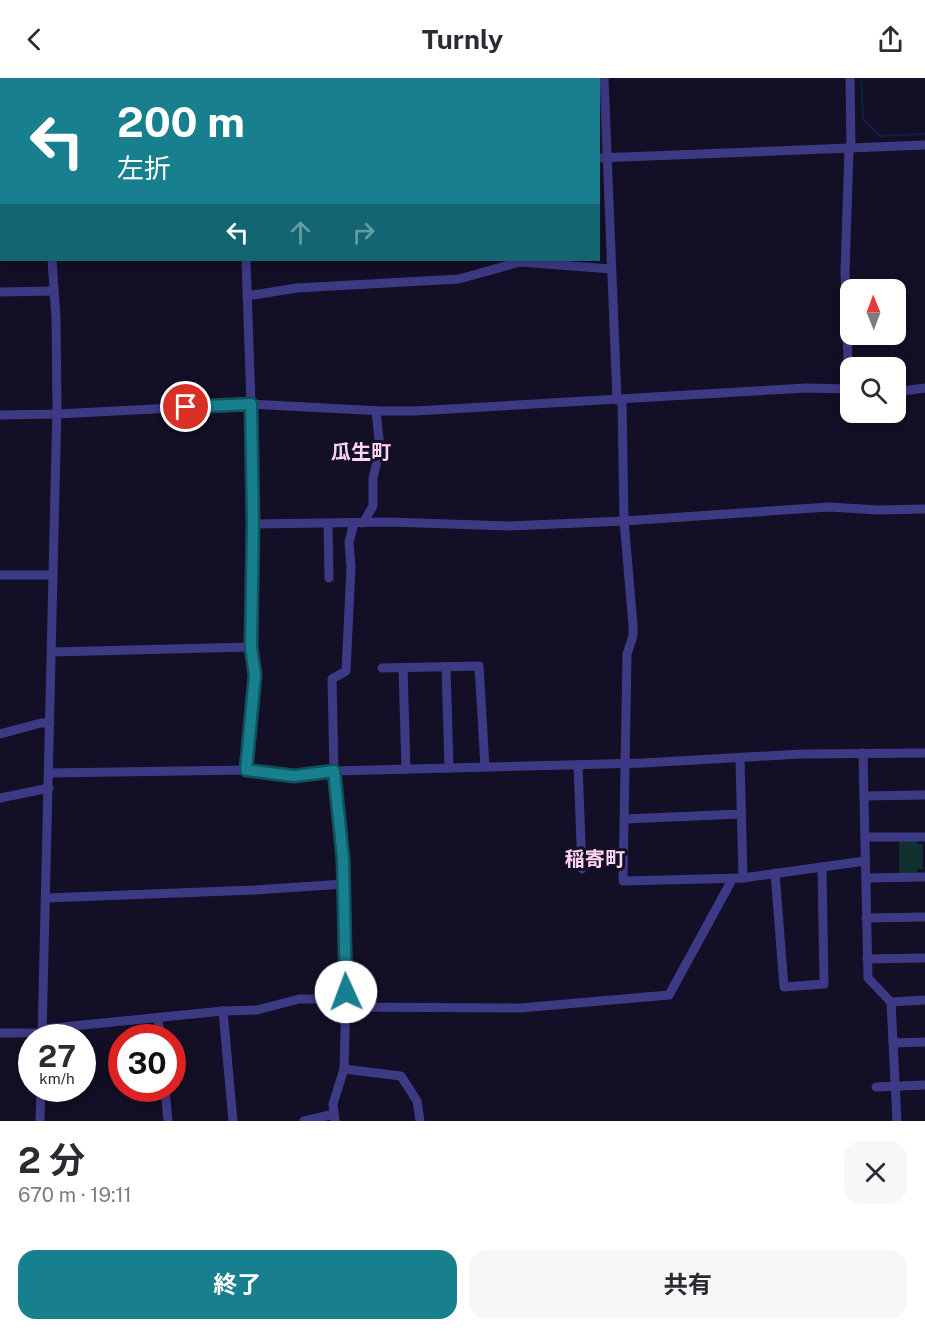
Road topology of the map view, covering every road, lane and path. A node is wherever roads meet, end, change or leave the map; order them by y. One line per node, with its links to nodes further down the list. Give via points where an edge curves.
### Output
1 (604, 78): 5 (street)
2 (850, 78): 4 (street)
3 (925, 145): 4 (street)
4 (850, 148): 5 (street); 12 (street, via 845,272)
5 (602, 158): 8 (street)
6 (52, 261): 9 (street)
7 (246, 261): 11 (street)
8 (611, 269): 11 (street, via 520,262 459,279 297,288); 16 (street)
9 (54, 291): 10 (street); 19 (street)
10 (0, 292)
11 (247, 296): 17 (street)
12 (849, 357)
13 (925, 388): 15 (street)
14 (840, 389): 16 (street)
15 (906, 391)
16 (619, 400): 18 (street); 22 (street)
17 (251, 404): 18 (street); 19 (street); 25 (street)
18 (376, 411): 24 (street, via 380,449 373,478 373,506)
19 (57, 414): 20 (street); 27 (street)
20 (0, 415)
21 (925, 508): 22 (street, via 830,507)
22 (624, 521): 24 (street, via 509,526); 39 (street, via 633,636 627,654)
23 (328, 523): 24 (street); 25 (street); 28 (street)
24 (359, 523): 45 (street, via 349,542 346,671 332,679)
25 (253, 524): 29 (street)
26 (0, 575): 27 (street)
27 (53, 575): 30 (street)
28 (329, 578)
29 (251, 647): 30 (street); 44 (street, via 255,675)
30 (52, 652): 34 (street)
31 (446, 667): 33 (street); 41 (street, via 479,666); 42 (street)
32 (382, 668): 33 (street)
33 (403, 668): 43 (street)
34 (50, 723): 35 (street); 46 (street)
35 (0, 734)
36 (863, 753): 37 (street); 38 (street); 49 (street)
37 (925, 753)
38 (740, 758): 39 (street); 51 (street)
39 (626, 763): 40 (street); 52 (street)
40 (578, 765): 41 (street); 57 (street)
41 (485, 767): 42 (street)
42 (449, 768): 43 (street)
43 (406, 769): 45 (street)
44 (246, 770): 45 (street, via 294,776); 46 (street)
45 (334, 771): 62 (street)
46 (49, 773): 47 (street)
47 (48, 788): 50 (street); 63 (street)
48 (925, 795): 49 (street)
49 (864, 796): 53 (street)
50 (0, 798)
51 (741, 814): 52 (street); 60 (street)
52 (625, 819): 60 (street, via 623,881)
53 (865, 837): 54 (street); 55 (street)
54 (925, 837)
55 (865, 861): 56 (street); 61 (street)
56 (822, 867): 58 (street); 58 (street, via 824,984 784,987)
57 (582, 869)
58 (775, 873): 60 (street)
59 (925, 877): 61 (street)
60 (738, 878): 70 (street, via 669,995 520,1008)
61 (866, 878): 65 (street)
62 (344, 884): 63 (street); 70 (street)
63 (46, 898): 73 (street)
64 (925, 917): 65 (street)
65 (866, 918): 66 (street)
66 (867, 958): 67 (street); 69 (street, via 868,978)
67 (925, 958)
68 (925, 1000): 69 (street)
69 (891, 1002): 79 (street)
70 (345, 1003): 71 (street, via 299,999 262,1009); 80 (street)
71 (223, 1011): 72 (street); 89 (street)
72 (158, 1018): 74 (street); 75 (street)
73 (42, 1024)
74 (159, 1024)
75 (96, 1026)
76 (0, 1032): 77 (street)
77 (18, 1032)
78 (925, 1042): 79 (street)
79 (893, 1043): 82 (street)
80 (344, 1069): 86 (street, via 335,1097); 91 (street, via 401,1076 417,1101)
81 (925, 1084): 82 (street)
82 (895, 1086): 83 (street); 92 (street)
83 (876, 1087)
84 (41, 1102): 87 (street)
85 (166, 1102): 88 (street)
86 (334, 1118): 90 (street)
87 (40, 1121)
88 (168, 1121)
89 (234, 1121)
90 (304, 1121)
91 (420, 1121)
92 (897, 1121)

